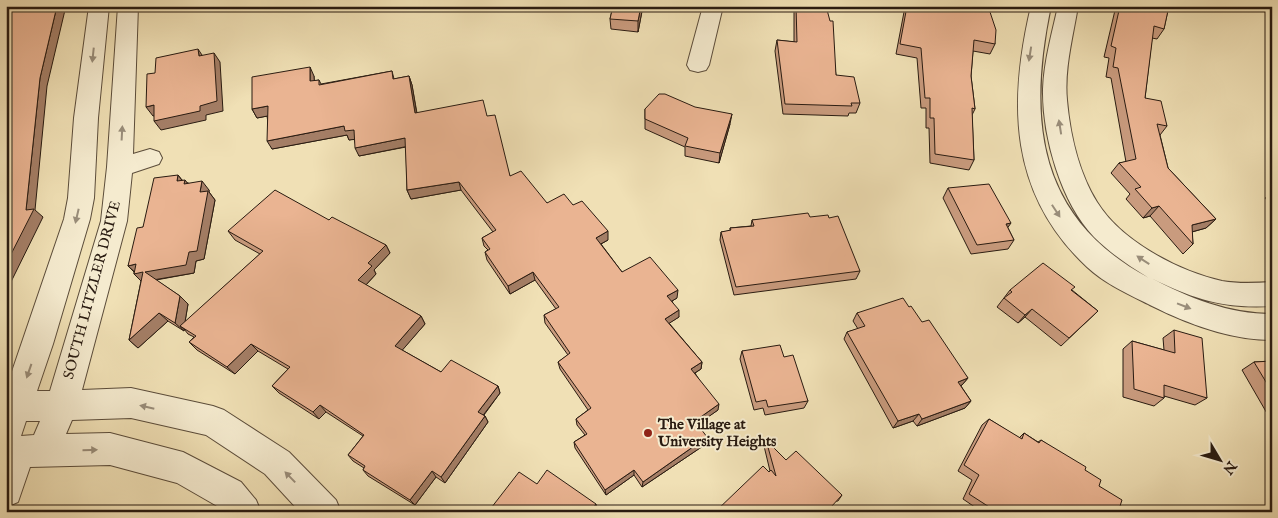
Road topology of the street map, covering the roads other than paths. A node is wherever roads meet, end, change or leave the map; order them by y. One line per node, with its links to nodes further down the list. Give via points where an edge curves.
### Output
1 (99, 6): 12 (street, one-way to 12, via 77,219)
2 (128, 6): 8 (street, SOUTH LITZLER DRIVE, one-way to 2)
3 (713, 6): 6 (street)
4 (1041, 6): 10 (street, one-way to 10, via 1026,86 1028,114 1041,181 1062,221 1097,259 1148,291 1208,315)
5 (1068, 6): 9 (street, one-way to 5, via 1224,293 1173,277 1117,242 1095,219 1078,193 1062,142 1055,100 1055,74)
6 (698, 65)
7 (150, 158): 8 (street)
8 (120, 168): 11 (street, SOUTH LITZLER DRIVE, via 114,221)
9 (1272, 294)
10 (1272, 327)
11 (62, 404): 12 (street); 12 (street, SOUTH LITZLER DRIVE); 15 (street, one-way to 11, via 277,463 213,421 131,403)
12 (16, 433): 13 (street); 14 (street, one-way to 14, via 110,449 183,468 229,494)
13 (6, 490)
14 (244, 512)
15 (324, 512)

